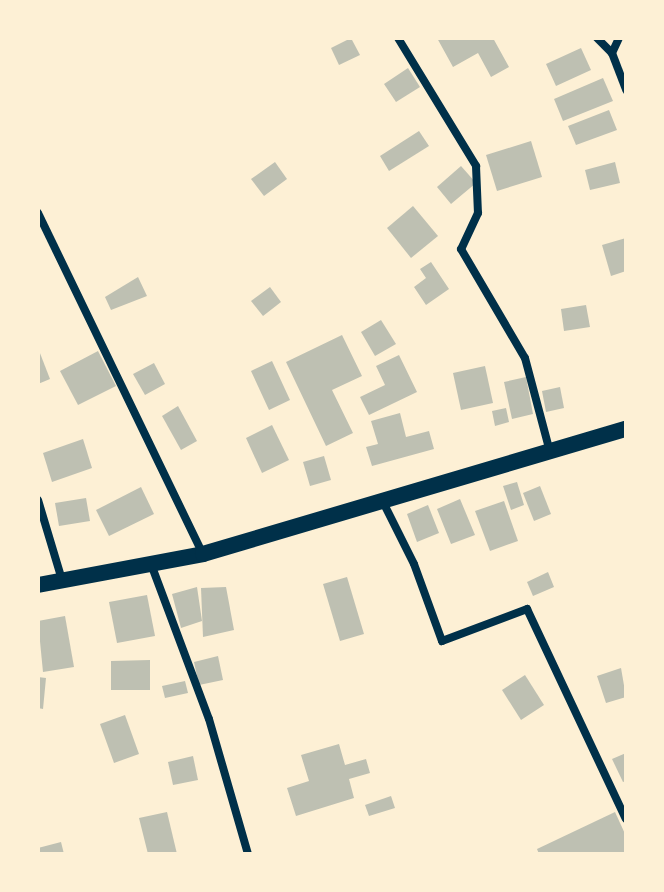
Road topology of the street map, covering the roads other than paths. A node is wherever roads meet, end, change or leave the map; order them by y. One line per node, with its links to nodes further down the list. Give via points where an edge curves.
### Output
1 (398, 38): 8 (street, via 476,166 478,213 461,249 525,358)
2 (597, 38): 4 (street)
3 (619, 38): 4 (street)
4 (612, 53): 5 (street)
5 (626, 90)
6 (38, 213): 11 (street)
7 (626, 429): 8 (main road)
8 (550, 452): 10 (main road)
9 (38, 500): 13 (street)
10 (383, 502): 11 (main road); 15 (street, via 414,564 442,641 527,609)
11 (203, 554): 12 (main road)
12 (151, 564): 13 (main road); 16 (street, via 209,719)
13 (62, 581): 14 (main road)
14 (38, 585)
15 (626, 819)
16 (248, 854)

